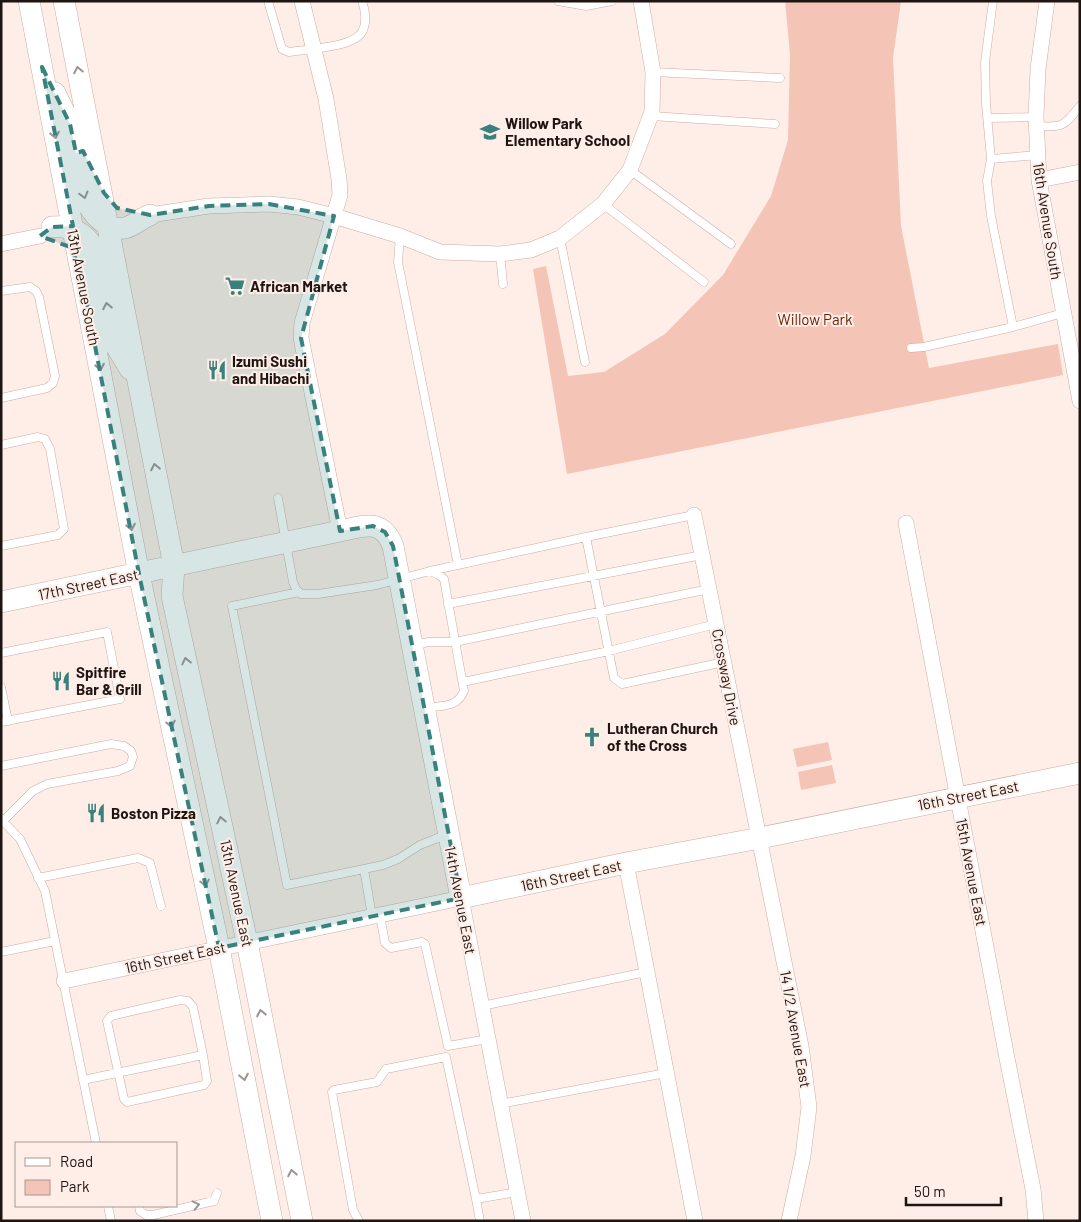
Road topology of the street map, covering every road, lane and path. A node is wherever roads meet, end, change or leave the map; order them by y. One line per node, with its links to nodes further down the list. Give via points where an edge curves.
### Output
1 (29, 1): 12 (main road, 13th Avenue South)
2 (64, 1): 25 (main road, one-way to 2)
3 (268, 1): 11 (lane, via 282,49 289,52)
4 (302, 1): 11 (street)
5 (362, 1): 11 (lane, via 365,24 358,36 345,43)
6 (558, 1): 7 (lane, via 586,6)
7 (612, 1)
8 (641, 1): 13 (street)
9 (993, 1): 17 (lane, via 985,62)
10 (1047, 1): 18 (street, 16th Avenue South, via 1038,70)
11 (315, 48): 29 (street, via 339,179 340,195)
12 (42, 67): 26 (main road, 13th Avenue South, one-way to 26); 30 (main road, one-way to 30, via 70,124 90,210 99,220)
13 (653, 72): 14 (lane); 16 (street)
14 (780, 78)
15 (1080, 106): 18 (lane, via 1067,122 1055,127)
16 (651, 116): 19 (lane); 22 (street)
17 (988, 118): 18 (lane); 21 (lane)
18 (1036, 121): 20 (street, 16th Avenue South)
19 (775, 124)
20 (1038, 155): 21 (lane); 24 (street, 16th Avenue South)
21 (991, 159): 43 (lane, via 987,181 991,216)
22 (630, 170): 27 (street); 36 (lane)
23 (1080, 172): 24 (street)
24 (1039, 180): 42 (street, 16th Avenue South)
25 (101, 187): 28 (main road, via 117,208); 30 (main road)
26 (66, 190): 31 (main road, 13th Avenue South); 32 (main road, via 59,219)
27 (603, 204): 34 (street); 39 (lane)
28 (150, 214): 29 (street, via 242,203 298,207); 30 (main road)
29 (334, 216): 33 (street); 53 (street, via 302,323 301,338)
30 (117, 226): 46 (main road, via 120,285)
31 (74, 230): 32 (main road, via 66,226); 38 (main road, 13th Avenue South); 46 (main road, one-way to 31, via 114,341 94,246)
32 (46, 232): 35 (street); 38 (main road, via 70,247)
33 (400, 236): 37 (street, via 440,252); 58 (lane, via 398,262)
34 (560, 238): 37 (street, via 531,250); 45 (lane)
35 (1, 244)
36 (731, 244)
37 (500, 254): 40 (lane)
38 (80, 268): 61 (main road, 13th Avenue South, one-way to 61)
39 (704, 282)
40 (503, 284)
41 (1, 291): 47 (lane, via 30,286 36,291 55,376 47,388)
42 (1063, 312): 43 (lane); 48 (street, 16th Avenue South)
43 (1013, 327): 44 (lane)
44 (911, 348)
45 (585, 362)
46 (138, 382): 59 (main road, one-way to 46)
47 (1, 398)
48 (1080, 401)
49 (1, 445): 56 (lane, via 38,437 45,440 50,449 64,529 58,535)
50 (278, 498): 55 (lane)
51 (694, 515): 54 (lane); 57 (street, Crossway Drive)
52 (906, 523): 81 (street, 15th Avenue East)
53 (340, 531): 55 (main road, 14th Avenue East); 63 (main road, 14th Avenue East, via 373,526 385,532 393,546)
54 (586, 537): 58 (lane); 62 (lane)
55 (287, 542): 59 (main road, 17th Street East); 65 (lane, via 293,582)
56 (1, 546)
57 (702, 555): 62 (lane); 64 (street, Crossway Drive)
58 (458, 565): 60 (lane)
59 (174, 566): 61 (main road, 17th Street East); 92 (main road, 13th Avenue East, one-way to 59, via 172,596)
60 (430, 571): 63 (lane); 67 (lane, via 444,579)
61 (139, 574): 66 (main road, 17th Street East); 93 (main road, 13th Avenue East, one-way to 93)
62 (594, 576): 67 (lane); 68 (lane)
63 (399, 579): 65 (lane, via 318,594); 71 (main road, 14th Avenue East)
64 (709, 589): 68 (lane); 69 (street, Crossway Drive)
65 (299, 592): 86 (lane, via 232,606 287,885)
66 (1, 602)
67 (448, 604): 70 (lane)
68 (601, 612): 70 (lane); 72 (lane)
69 (716, 624): 72 (lane); 74 (street, Crossway Drive)
70 (455, 642): 71 (lane); 75 (lane)
71 (412, 645): 77 (main road, 14th Avenue East)
72 (608, 651): 74 (lane, via 614,678 622,684); 75 (lane)
73 (1, 653): 78 (lane, via 107,632 120,700)
74 (724, 662): 84 (street, Crossway Drive)
75 (463, 682): 77 (lane, via 464,691 455,704)
76 (1, 687): 78 (lane)
77 (424, 708): 83 (main road, 14th Avenue East)
78 (5, 722)
79 (1, 766): 82 (lane, via 111,744 124,746 133,757 130,766 118,771 47,784 33,791)
80 (1080, 773): 81 (main road, 16th Street East)
81 (958, 797): 84 (main road, 16th Street East); 120 (street, 15th Avenue East, via 1033,1188)
82 (2, 820): 87 (lane, via 20,839)
83 (449, 834): 86 (lane, via 420,845 398,859); 88 (main road, 14th Avenue East)
84 (760, 838): 85 (main road, 16th Street East); 119 (street, 14 1/2 Avenue East, via 801,1046 809,1107 803,1156)
85 (626, 863): 88 (main road, 16th Street East); 95 (street)
86 (364, 869): 90 (lane)
87 (38, 878): 89 (lane, via 138,858 150,863); 91 (lane)
88 (461, 898): 90 (street, 16th Street East); 97 (street, 14th Avenue East)
89 (161, 906)
90 (376, 916): 92 (street, 16th Street East); 99 (lane, via 391,948 425,944)
91 (55, 941): 94 (lane); 96 (lane)
92 (247, 942): 93 (street, 16th Street East); 114 (main road, 13th Avenue East, one-way to 92)
93 (219, 948): 96 (street, 16th Street East); 113 (main road, 13th Avenue East, one-way to 113)
94 (1, 952)
95 (646, 972): 97 (lane); 103 (street)
96 (64, 981): 104 (lane)
97 (482, 1006): 98 (street, 14th Avenue East)
98 (488, 1039): 99 (lane); 105 (street, 14th Avenue East)
99 (448, 1046): 101 (lane)
100 (204, 1055): 102 (lane); 102 (lane, via 207,1082 204,1085 127,1102); 102 (lane, via 193,1008 188,1001 180,1000 108,1018)
101 (446, 1057): 109 (lane); 115 (lane, via 386,1069 377,1082 332,1092 353,1210)
102 (118, 1072): 104 (lane)
103 (666, 1073): 105 (lane); 118 (street)
104 (83, 1080): 106 (lane)
105 (500, 1104): 108 (street, 14th Avenue East)
106 (96, 1142)
107 (217, 1192): 111 (lane, one-way to 107, via 140,1212 153,1215 214,1201)
108 (518, 1192): 109 (lane); 117 (street, 14th Avenue East)
109 (476, 1199): 116 (lane)
110 (108, 1207): 112 (lane)
111 (139, 1207)
112 (111, 1221)
113 (272, 1221)
114 (302, 1221)
115 (359, 1221)
116 (480, 1221)
117 (523, 1221)
118 (695, 1221)
119 (789, 1221)
120 (1036, 1221)

